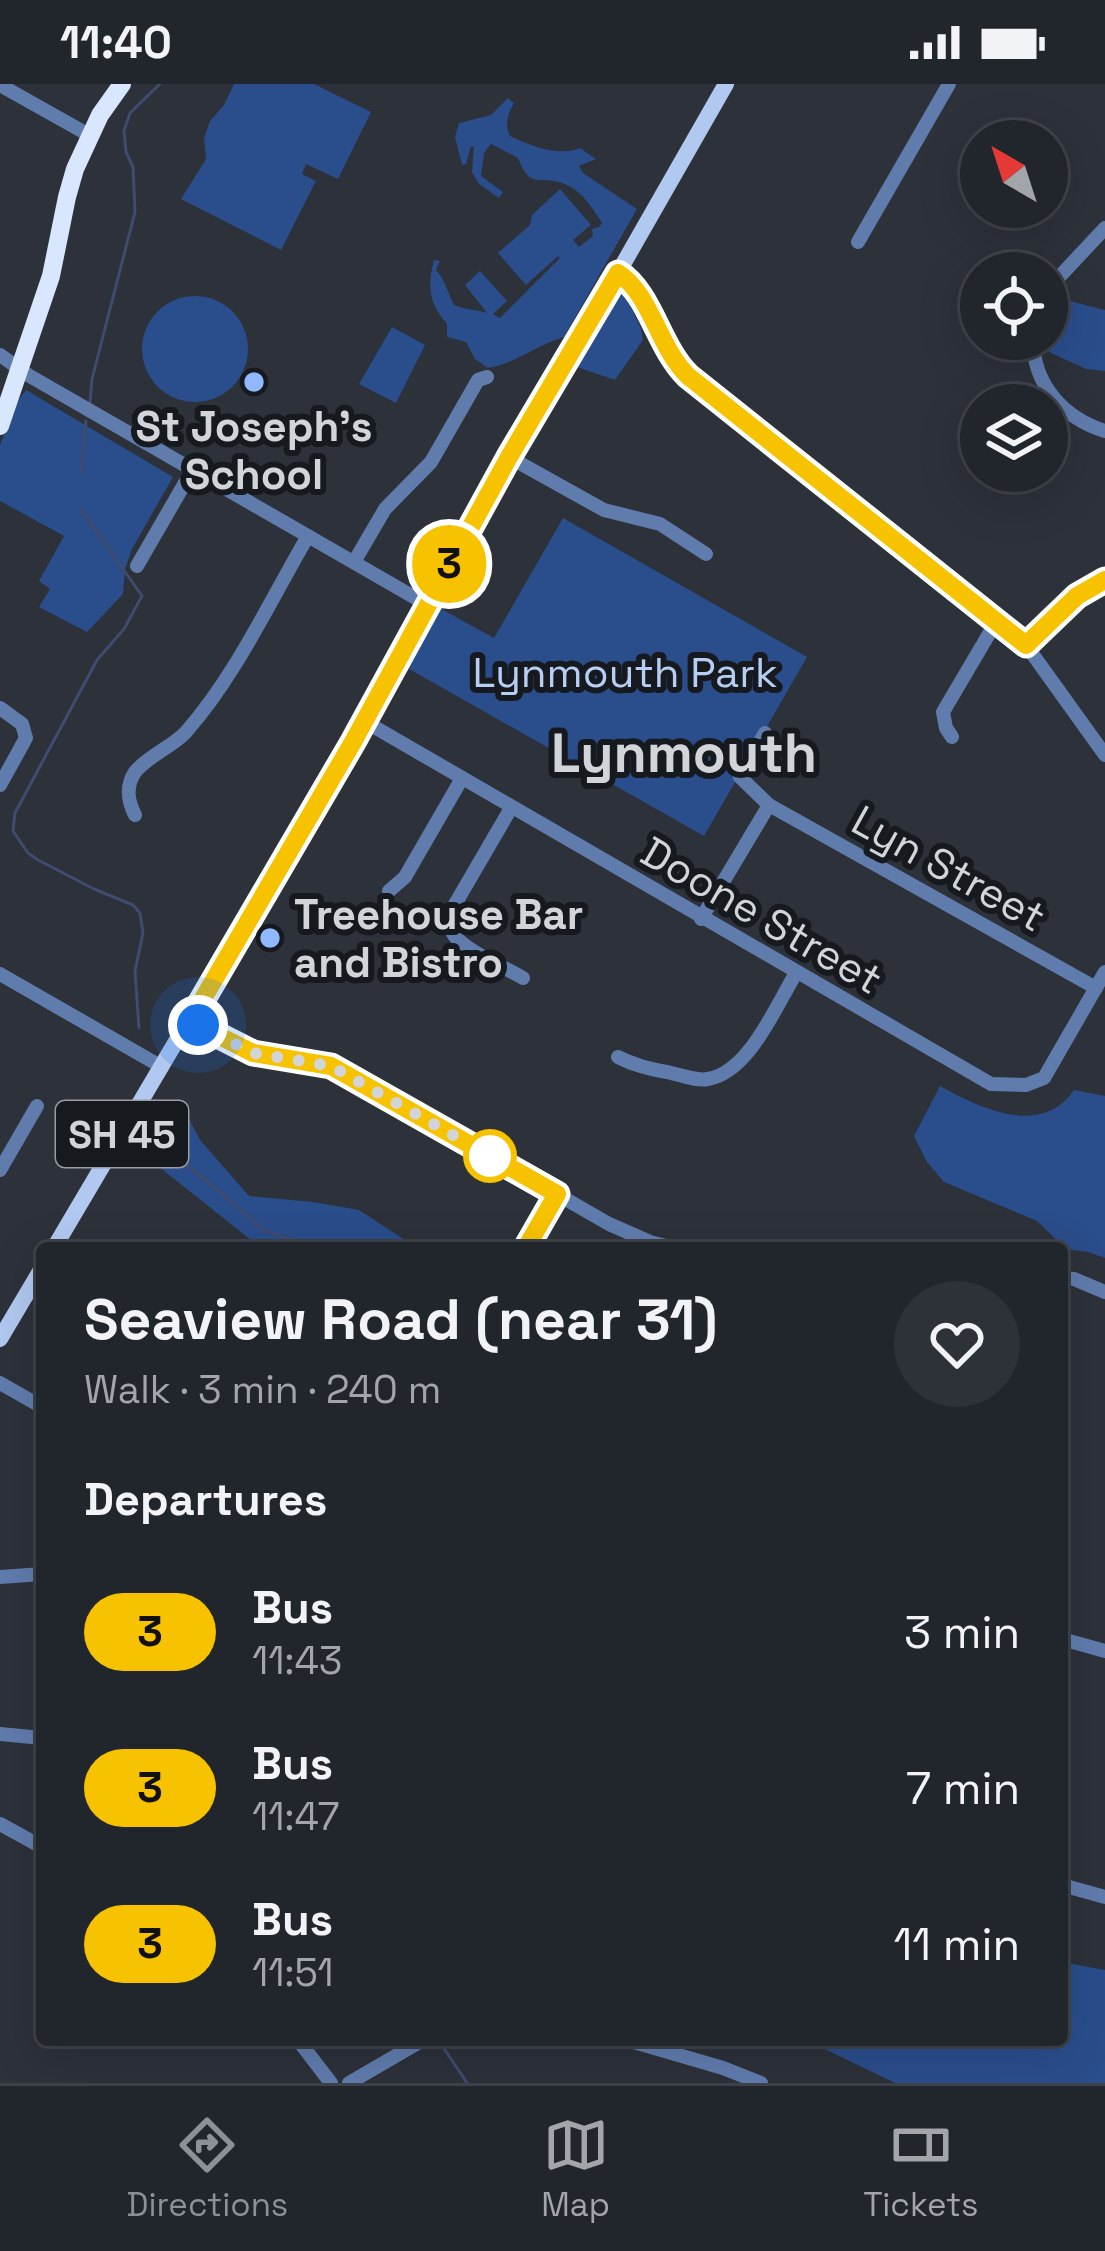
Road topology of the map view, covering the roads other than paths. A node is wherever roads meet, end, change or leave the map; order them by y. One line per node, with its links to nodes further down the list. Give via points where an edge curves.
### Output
1 (122, 84): 5 (highway)
2 (726, 84): 9 (main road, SH 45)
3 (949, 84): 7 (street)
4 (0, 85): 5 (street)
5 (89, 135): 12 (highway)
6 (1105, 228): 8 (street)
7 (858, 242)
8 (1068, 265)
9 (618, 273): 16 (main road, SH 45); 24 (street, via 688,376)
10 (0, 355): 12 (street)
11 (1036, 360): 15 (street, via 1051,394 1076,418)
12 (20, 368): 14 (highway); 17 (street)
13 (487, 377): 20 (street)
14 (0, 426)
15 (1105, 430)
16 (509, 457): 19 (street, via 604,510 660,524); 23 (main road, SH 45)
17 (193, 470): 18 (street); 21 (street)
18 (308, 536): 20 (street); 35 (street, via 220,687 183,735 136,772 127,800)
19 (706, 554)
20 (354, 562): 23 (street)
21 (137, 566)
22 (1105, 580): 25 (street)
23 (426, 604): 27 (main road, SH 45)
24 (996, 622): 25 (street); 29 (street, via 943,712)
25 (1026, 645): 30 (street)
26 (0, 708): 32 (street, via 26,733)
27 (364, 722): 31 (street, Doone Street); 43 (main road, SH 45)
28 (765, 733): 33 (street, via 740,777)
29 (952, 737)
30 (1105, 755)
31 (461, 780): 34 (street, Doone Street); 36 (street, via 405,878)
32 (0, 785)
33 (769, 805): 37 (street); 42 (street, Lyn Street)
34 (511, 808): 37 (street, Doone Street); 41 (street, via 450,923 462,943)
35 (135, 815)
36 (389, 891)
37 (701, 919): 40 (street, Doone Street)
38 (1105, 972): 42 (street, Doone Street)
39 (0, 974): 45 (street)
40 (796, 974): 42 (street, Doone Street, via 983,1081 1006,1086 1045,1078); 44 (street, via 751,1049 722,1075 704,1080)
41 (523, 978)
42 (1096, 988)
43 (190, 1021): 45 (main road, SH 45); 48 (street, via 253,1053 331,1066)
44 (617, 1058)
45 (161, 1067): 49 (main road, SH 45)
46 (37, 1106): 47 (street)
47 (0, 1170)
48 (557, 1194): 50 (street); 51 (street)
49 (58, 1242)
50 (529, 1242)
51 (656, 1242)
52 (36, 1278): 55 (main road)
53 (1068, 1278): 54 (street)
54 (1105, 1292)
55 (0, 1339)
56 (0, 1383): 57 (street)
57 (36, 1404)
58 (36, 1574): 59 (street)
59 (0, 1576)
60 (1068, 1641): 61 (street)
61 (1105, 1651)
62 (0, 1734): 63 (street)
63 (36, 1737)
64 (0, 1824): 65 (street)
65 (36, 1844)
66 (1068, 1887): 67 (street)
67 (1105, 1897)
68 (303, 2046): 72 (street)
69 (413, 2046): 73 (street)
70 (643, 2046): 71 (street)
71 (721, 2076): 74 (street)
72 (331, 2083)
73 (349, 2083)
74 (760, 2083)

